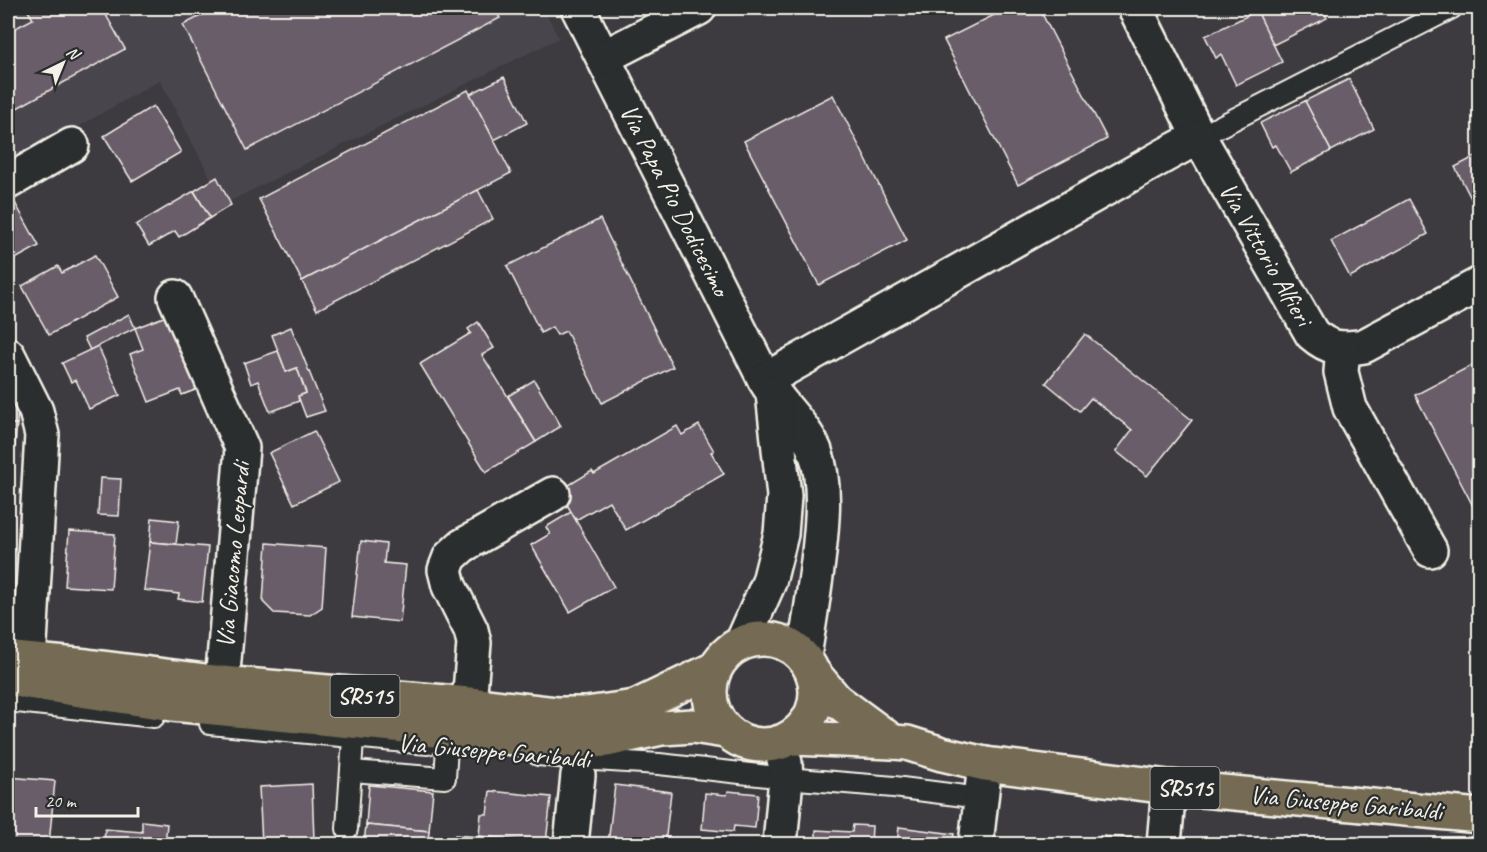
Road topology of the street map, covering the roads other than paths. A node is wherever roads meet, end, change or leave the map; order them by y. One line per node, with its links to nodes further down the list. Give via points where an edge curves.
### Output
1 (578, 8): 5 (street, Via Papa Pio Dodicesimo)
2 (699, 8): 5 (street)
3 (1135, 8): 6 (street, Via Vittorio Alfieri)
4 (1452, 8): 6 (lane)
5 (604, 57): 13 (street, Via Papa Pio Dodicesimo)
6 (1199, 137): 11 (street, Via Vittorio Alfieri, via 1312,334 1323,344); 13 (street)
7 (72, 145): 8 (street)
8 (8, 182)
9 (1479, 284): 11 (street, via 1364,346)
10 (174, 297): 20 (street, Via Giacomo Leopardi, via 242,448)
11 (1342, 348): 15 (street, via 1341,372 1350,408)
12 (8, 355): 18 (street, via 36,411 42,435)
13 (769, 386): 16 (street, Via Papa Pio Dodicesimo, via 784,496 781,534 769,582); 17 (street, Via Papa Pio Dodicesimo, via 803,430 821,473 823,521)
14 (553, 494): 22 (street, via 462,546 450,557 445,570 449,586 474,643)
15 (1430, 550)
16 (742, 643): 17 (main road, Via Giuseppe Garibaldi / SR515, via 765,638 786,644); 19 (main road, Via Giuseppe Garibaldi / SR515, via 726,653)
17 (809, 665): 26 (main road, via 818,698 810,720); 27 (main road, Via Giuseppe Garibaldi / SR515, via 836,700)
18 (14, 666): 20 (main road, Via Giuseppe Garibaldi / SR515, via 87,666); 23 (main road, Via Giuseppe Garibaldi / SR515, via 172,704)
19 (714, 669): 22 (main road, Via Giuseppe Garibaldi / SR515, via 634,707 614,711 556,714); 24 (main road, via 709,691 713,712)
20 (222, 683): 22 (main road, Via Giuseppe Garibaldi / SR515)
21 (8, 701): 23 (lane, Via Giuseppe Garibaldi, via 251,728)
22 (469, 704)
23 (353, 730): 25 (main road, Via Giuseppe Garibaldi / SR515); 30 (lane)
24 (725, 731): 26 (main road, Via Giuseppe Garibaldi / SR515, via 748,745); 28 (main road, Via Giuseppe Garibaldi / SR515, via 693,726 662,728 606,740)
25 (448, 739): 28 (main road, Via Giuseppe Garibaldi / SR515, via 557,741); 30 (lane, via 445,778)
26 (787, 742): 27 (main road, Via Giuseppe Garibaldi / SR515); 31 (street)
27 (893, 742): 29 (main road, Via Giuseppe Garibaldi / SR515)
28 (586, 759): 31 (lane, Via Giuseppe Garibaldi); 36 (street)
29 (985, 764): 32 (main road, Via Giuseppe Garibaldi / SR515); 33 (street)
30 (351, 771): 35 (lane)
31 (786, 778): 33 (lane, Via Giuseppe Garibaldi); 37 (street)
32 (1169, 787): 34 (main road, Via Giuseppe Garibaldi / SR515); 39 (street)
33 (980, 798): 38 (street)
34 (1479, 816)
35 (347, 828)
36 (571, 844)
37 (780, 844)
38 (976, 844)
39 (1164, 844)

